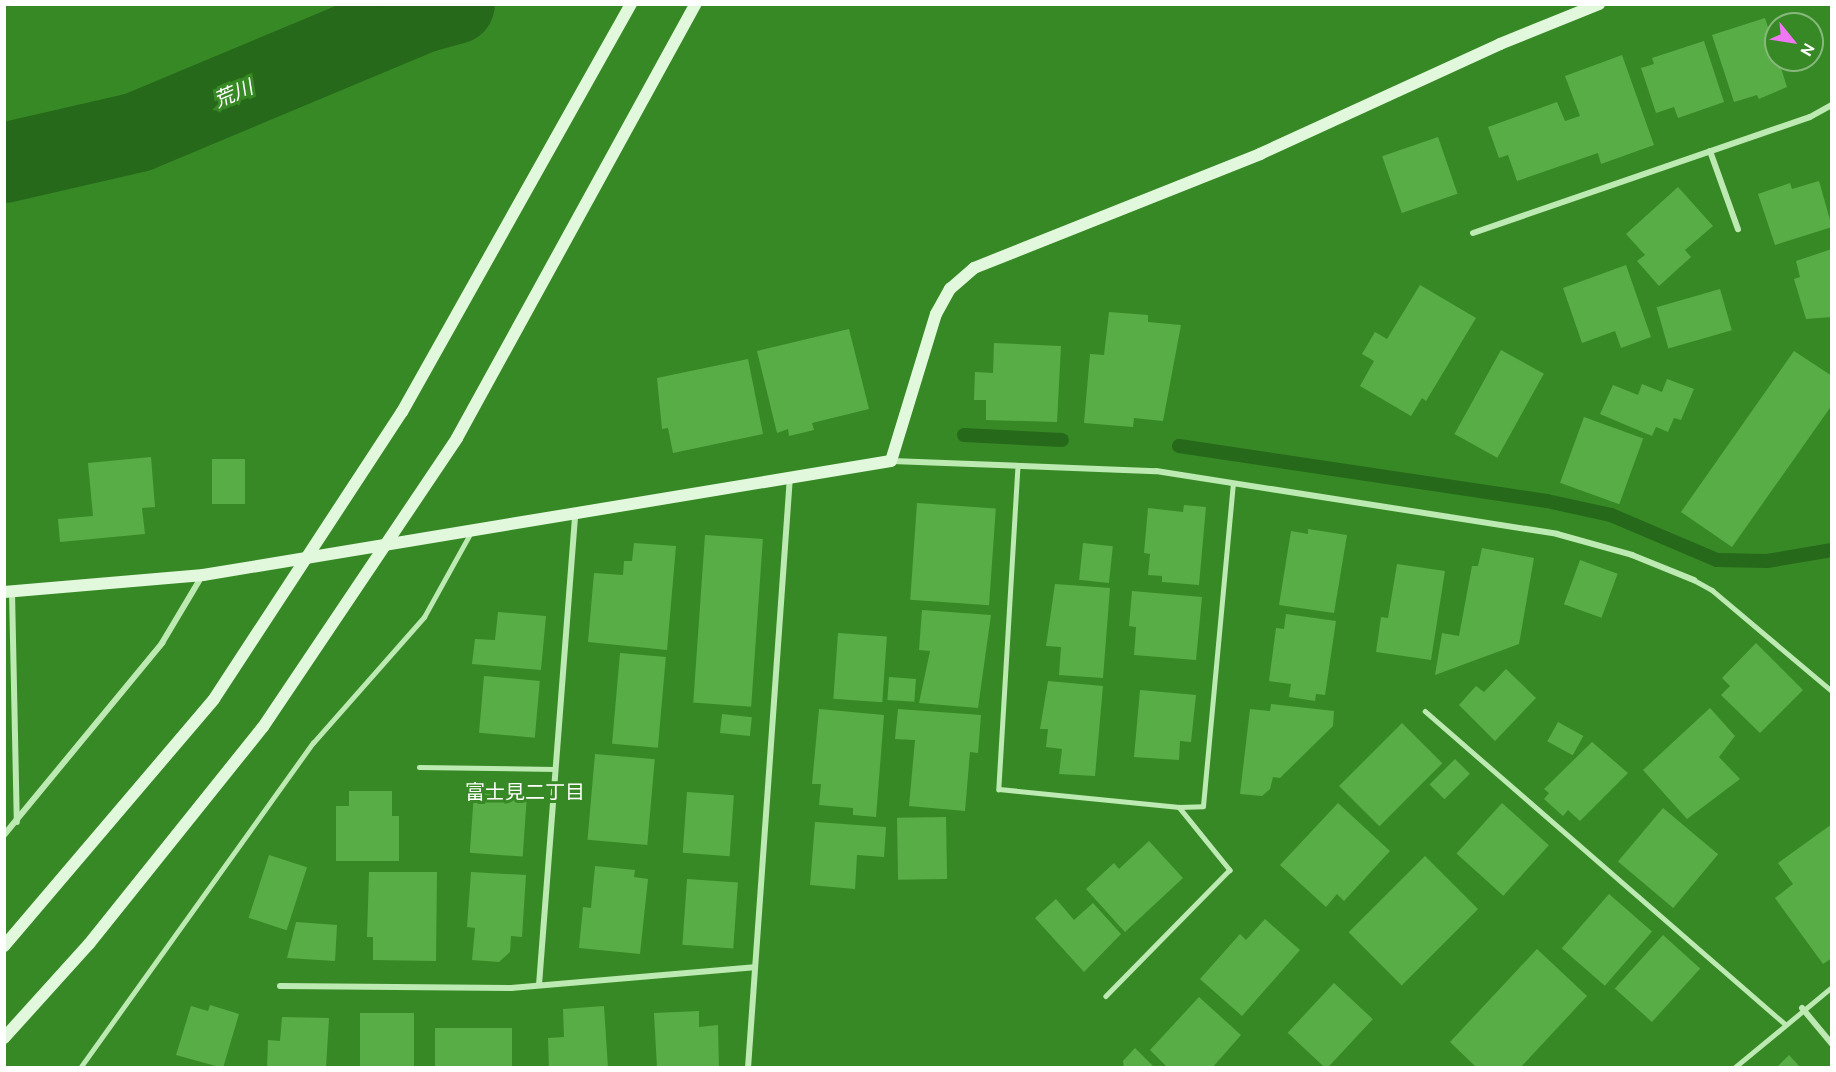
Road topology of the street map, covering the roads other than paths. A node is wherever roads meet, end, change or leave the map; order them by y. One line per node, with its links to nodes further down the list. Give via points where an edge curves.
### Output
1 (631, 4): 24 (street, bridge, via 402,412 214,699)
2 (696, 4): 32 (street, bridge, via 457,438 263,727 89,944)
3 (1599, 4): 8 (street, via 1500,44 1260,154 974,268 950,289 936,314)
4 (1832, 105): 5 (street, via 1810,117)
5 (1710, 151): 6 (street); 7 (street)
6 (1738, 229)
7 (1473, 233)
8 (891, 461): 9 (street); 10 (street)
9 (1018, 466): 11 (street, via 1155,471); 21 (lane, via 999,789)
10 (790, 476): 12 (street); 25 (street)
11 (1233, 484): 15 (street, via 1557,534); 21 (lane, via 1203,806)
12 (575, 512): 13 (street); 20 (street)
13 (472, 529): 14 (street); 34 (lane, via 424,617 313,743)
14 (203, 575): 16 (street); 22 (street, via 162,644)
15 (1694, 580): 17 (lane, via 1712,590)
16 (8, 592): 22 (street)
17 (1832, 691)
18 (1425, 711): 31 (lane)
19 (419, 767): 20 (lane)
20 (555, 769): 26 (street)
21 (1179, 807): 29 (lane, via 1230,870)
22 (17, 822): 23 (street)
23 (4, 835)
24 (4, 946)
25 (754, 967): 26 (street); 35 (street)
26 (539, 985): 27 (street)
27 (280, 986)
28 (1832, 987): 30 (lane)
29 (1106, 996)
30 (1802, 1008): 31 (lane); 33 (street)
31 (1785, 1024): 36 (lane)
32 (4, 1038)
33 (1832, 1044)
34 (80, 1068)
35 (748, 1068)
36 (1734, 1068)

